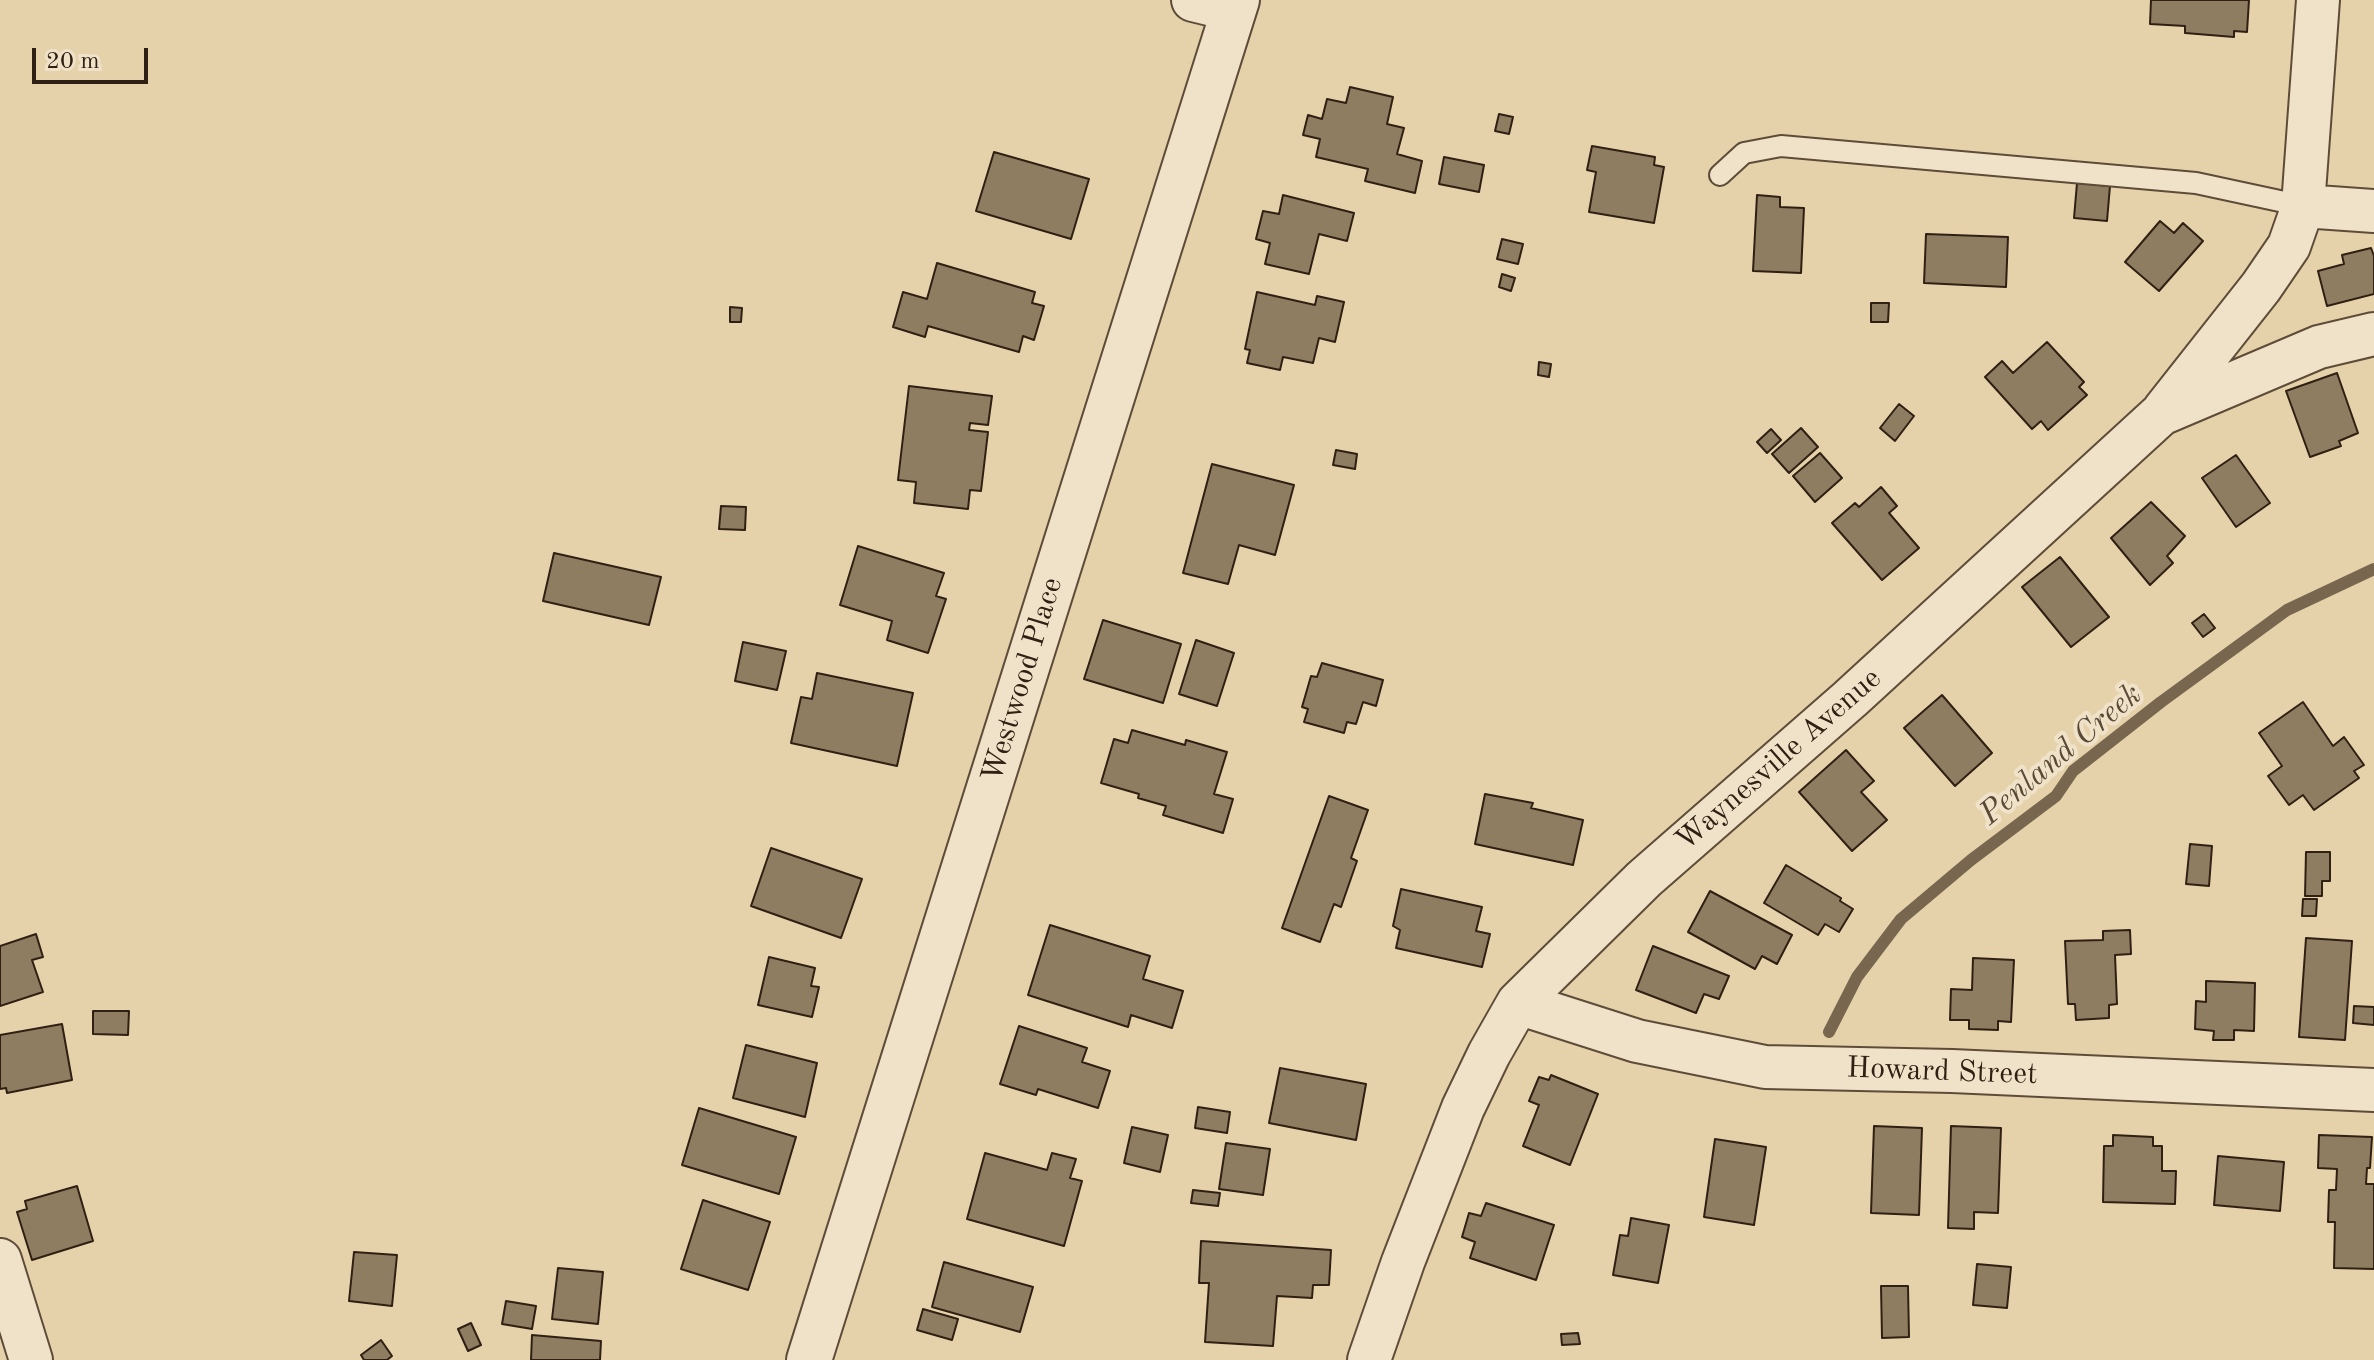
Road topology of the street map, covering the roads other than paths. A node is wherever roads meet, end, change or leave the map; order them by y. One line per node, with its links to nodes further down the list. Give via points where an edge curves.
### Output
1 (2318, 0): 4 (street)
2 (1221, 3): 12 (street, Westwood Place)
3 (1720, 175): 4 (lane, via 1744,153 1781,146 2196,183)
4 (2303, 206): 5 (street); 7 (street, via 2289,246)
5 (2374, 211)
6 (2374, 334): 7 (street, Waynesville Avenue, via 2319,347)
7 (2161, 414): 8 (street, Waynesville Avenue, via 1644,879)
8 (1518, 1003): 9 (street, Howard Street, via 1637,1041 1765,1067); 13 (street, Waynesville Avenue, via 1463,1108)
9 (2374, 1090)
10 (0, 1260): 11 (street)
11 (31, 1360)
12 (809, 1360)
13 (1369, 1360)

